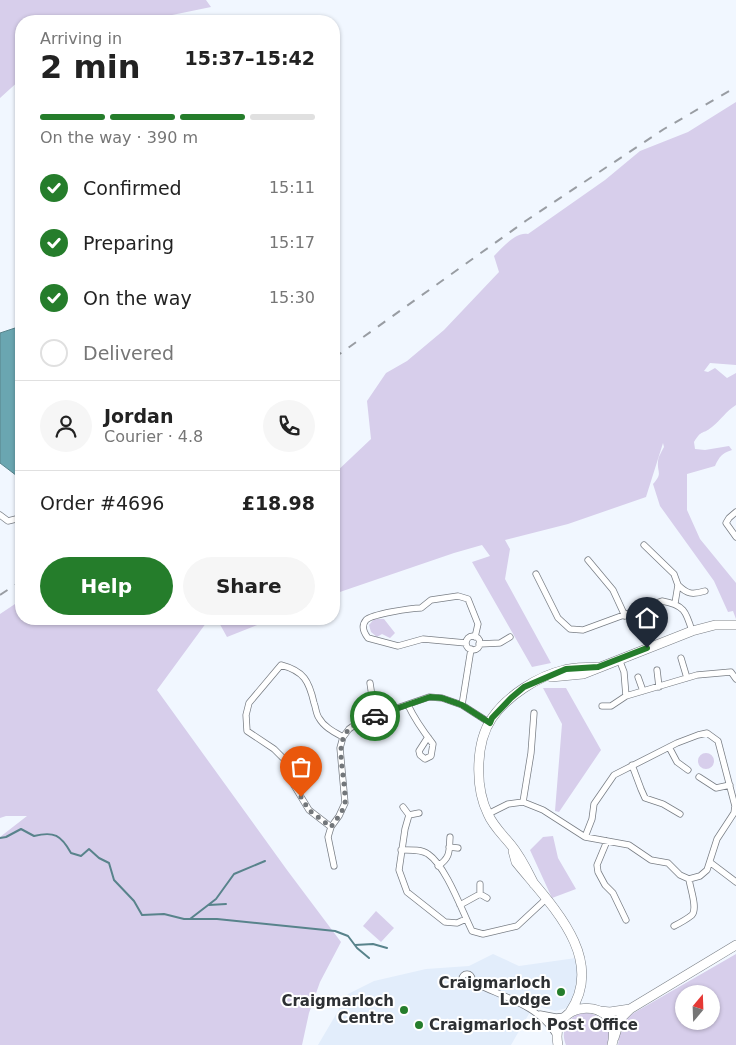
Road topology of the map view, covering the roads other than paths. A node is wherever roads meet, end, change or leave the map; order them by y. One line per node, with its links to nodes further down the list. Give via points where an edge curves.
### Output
1 (736, 512): 4 (street, via 726,523)
2 (0, 515): 3 (street, via 9,524)
3 (15, 520)
4 (736, 537)
5 (644, 545): 8 (street, via 674,574)
6 (588, 560): 11 (street, via 613,590)
7 (536, 574): 11 (street, via 558,618 570,629 583,630)
8 (678, 586): 9 (street, via 694,595); 10 (street)
9 (704, 591)
10 (676, 603): 11 (street, via 662,600); 13 (street, via 686,613)
11 (625, 616)
12 (736, 625): 13 (street, via 715,625)
13 (692, 631): 19 (street)
14 (475, 637): 16 (street); 16 (street, via 478,624 468,599 458,596 431,600 421,608 370,617 363,629 368,638 398,646 423,639); 17 (street)
15 (510, 637): 17 (street, via 500,644)
16 (466, 643): 18 (street)
17 (479, 644): 18 (street)
18 (471, 649): 30 (street)
19 (619, 658): 28 (street); 34 (street, via 598,667 566,669 524,687)
20 (681, 658): 23 (street)
21 (657, 670): 26 (street)
22 (638, 678): 27 (street)
23 (687, 678): 24 (street, via 730,672); 26 (street)
24 (736, 679)
25 (370, 682): 33 (street)
26 (659, 687): 27 (street)
27 (643, 691): 28 (street)
28 (626, 696): 31 (street, via 611,706)
29 (408, 705): 30 (street, via 430,697); 33 (street); 35 (street)
30 (462, 705): 34 (street)
31 (602, 706)
32 (534, 713): 42 (street)
33 (375, 716): 36 (street, via 362,720)
34 (490, 723): 45 (street, via 484,738 478,776)
35 (428, 737)
36 (343, 738): 48 (street, via 340,748 345,803); 48 (street, via 318,717 311,688 302,674 293,668 281,665 249,702 247,731 284,759 289,777 309,810)
37 (670, 747): 38 (street); 39 (street, via 677,762); 41 (street, via 698,734 712,735 720,744)
38 (632, 765): 46 (street, via 646,798); 50 (street, via 614,776 596,799)
39 (688, 770)
40 (699, 778): 41 (street, via 716,788)
41 (730, 785): 55 (street, via 734,813 717,839)
42 (523, 802): 45 (street, via 508,804); 50 (street, via 543,810)
43 (403, 807): 47 (street)
44 (418, 813): 47 (street)
45 (488, 814): 63 (street, via 510,844 516,862)
46 (680, 814)
47 (409, 815): 54 (street)
48 (331, 827): 56 (street, via 328,836)
49 (450, 837): 52 (street)
50 (585, 837): 51 (street)
51 (607, 841): 58 (street, via 629,845 650,860 668,863); 66 (street, via 597,865 598,872)
52 (449, 847): 53 (street); 57 (street, via 449,855)
53 (458, 848)
54 (401, 850): 57 (street, via 428,854); 65 (street, via 398,870 407,892 445,922 457,923)
55 (711, 863): 58 (street, via 704,874); 59 (street)
56 (334, 866)
57 (438, 866): 64 (street)
58 (689, 879): 67 (street, via 694,911)
59 (736, 882)
60 (480, 884): 61 (street)
61 (480, 894): 62 (street); 64 (street)
62 (487, 898)
63 (546, 899): 65 (street, via 520,924 508,928 477,934); 70 (street, via 571,932)
64 (460, 905): 65 (street)
65 (466, 919)
66 (626, 920)
67 (674, 926)
68 (736, 945): 71 (street)
69 (471, 983): 73 (street)
70 (582, 984): 72 (street, via 585,995); 74 (street, via 578,999)
71 (630, 1009): 72 (street); 76 (street, via 620,1019)
72 (597, 1010): 74 (street, via 585,1007); 76 (street, via 610,1020)
73 (538, 1013): 74 (street, via 551,1017); 75 (street, via 546,1020)
74 (568, 1014): 75 (street, via 562,1020)
75 (556, 1041)
76 (613, 1041)

